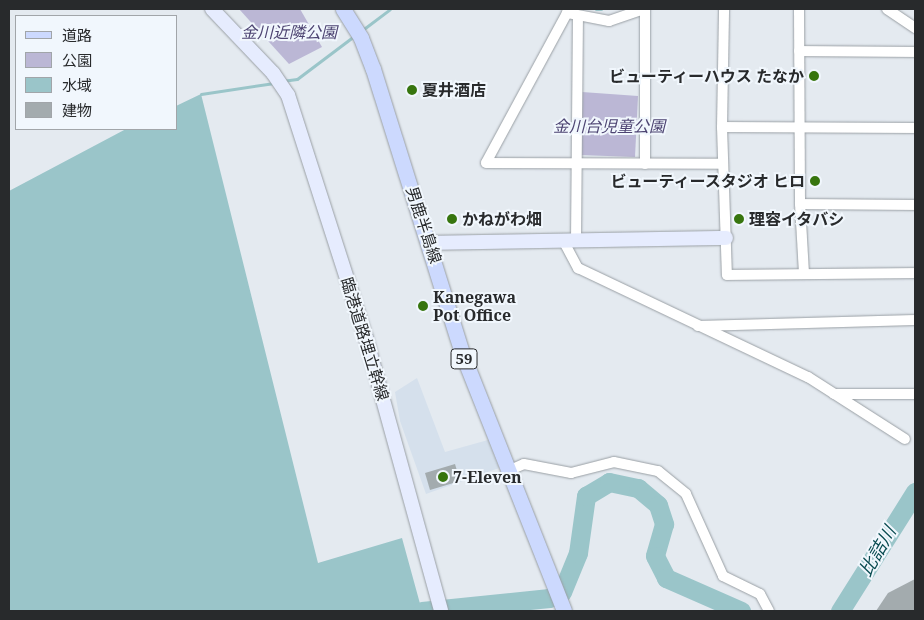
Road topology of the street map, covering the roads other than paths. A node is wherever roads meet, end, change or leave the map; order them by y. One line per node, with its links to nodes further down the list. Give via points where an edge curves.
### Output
1 (212, 9): 30 (street, 臨港道路埋立幹線, via 273,73 288,95 366,338 437,586)
2 (343, 9): 21 (main road, 男鹿半島線 / 59, via 358,32)
3 (645, 9): 7 (street, via 609,21); 15 (street)
4 (724, 9): 11 (street)
5 (799, 9): 9 (street)
6 (887, 9): 8 (street)
7 (578, 17): 14 (street); 14 (street, via 567,13 486,163)
8 (915, 28)
9 (799, 51): 10 (street); 12 (street)
10 (915, 52)
11 (722, 127): 12 (street); 16 (street)
12 (800, 128): 13 (street); 17 (street)
13 (915, 128)
14 (575, 163): 15 (street); 20 (street)
15 (645, 164): 16 (street)
16 (724, 164): 19 (street)
17 (800, 204): 18 (street); 23 (street)
18 (915, 204)
19 (726, 238): 20 (street); 23 (street, via 727,275)
20 (570, 241): 21 (street); 25 (street, via 578,268)
21 (430, 243): 29 (main road, 男鹿半島線 / 59, via 462,353)
22 (915, 273): 23 (street)
23 (804, 274)
24 (915, 320): 25 (street)
25 (694, 326): 26 (street, via 808,377)
26 (834, 394): 27 (street); 28 (street)
27 (915, 394)
28 (905, 439)
29 (508, 471): 31 (main road, 男鹿半島線 / 59); 32 (street, via 524,464 572,473 614,462 658,471 686,494 723,576 760,594)
30 (441, 611)
31 (564, 611)
32 (769, 611)

